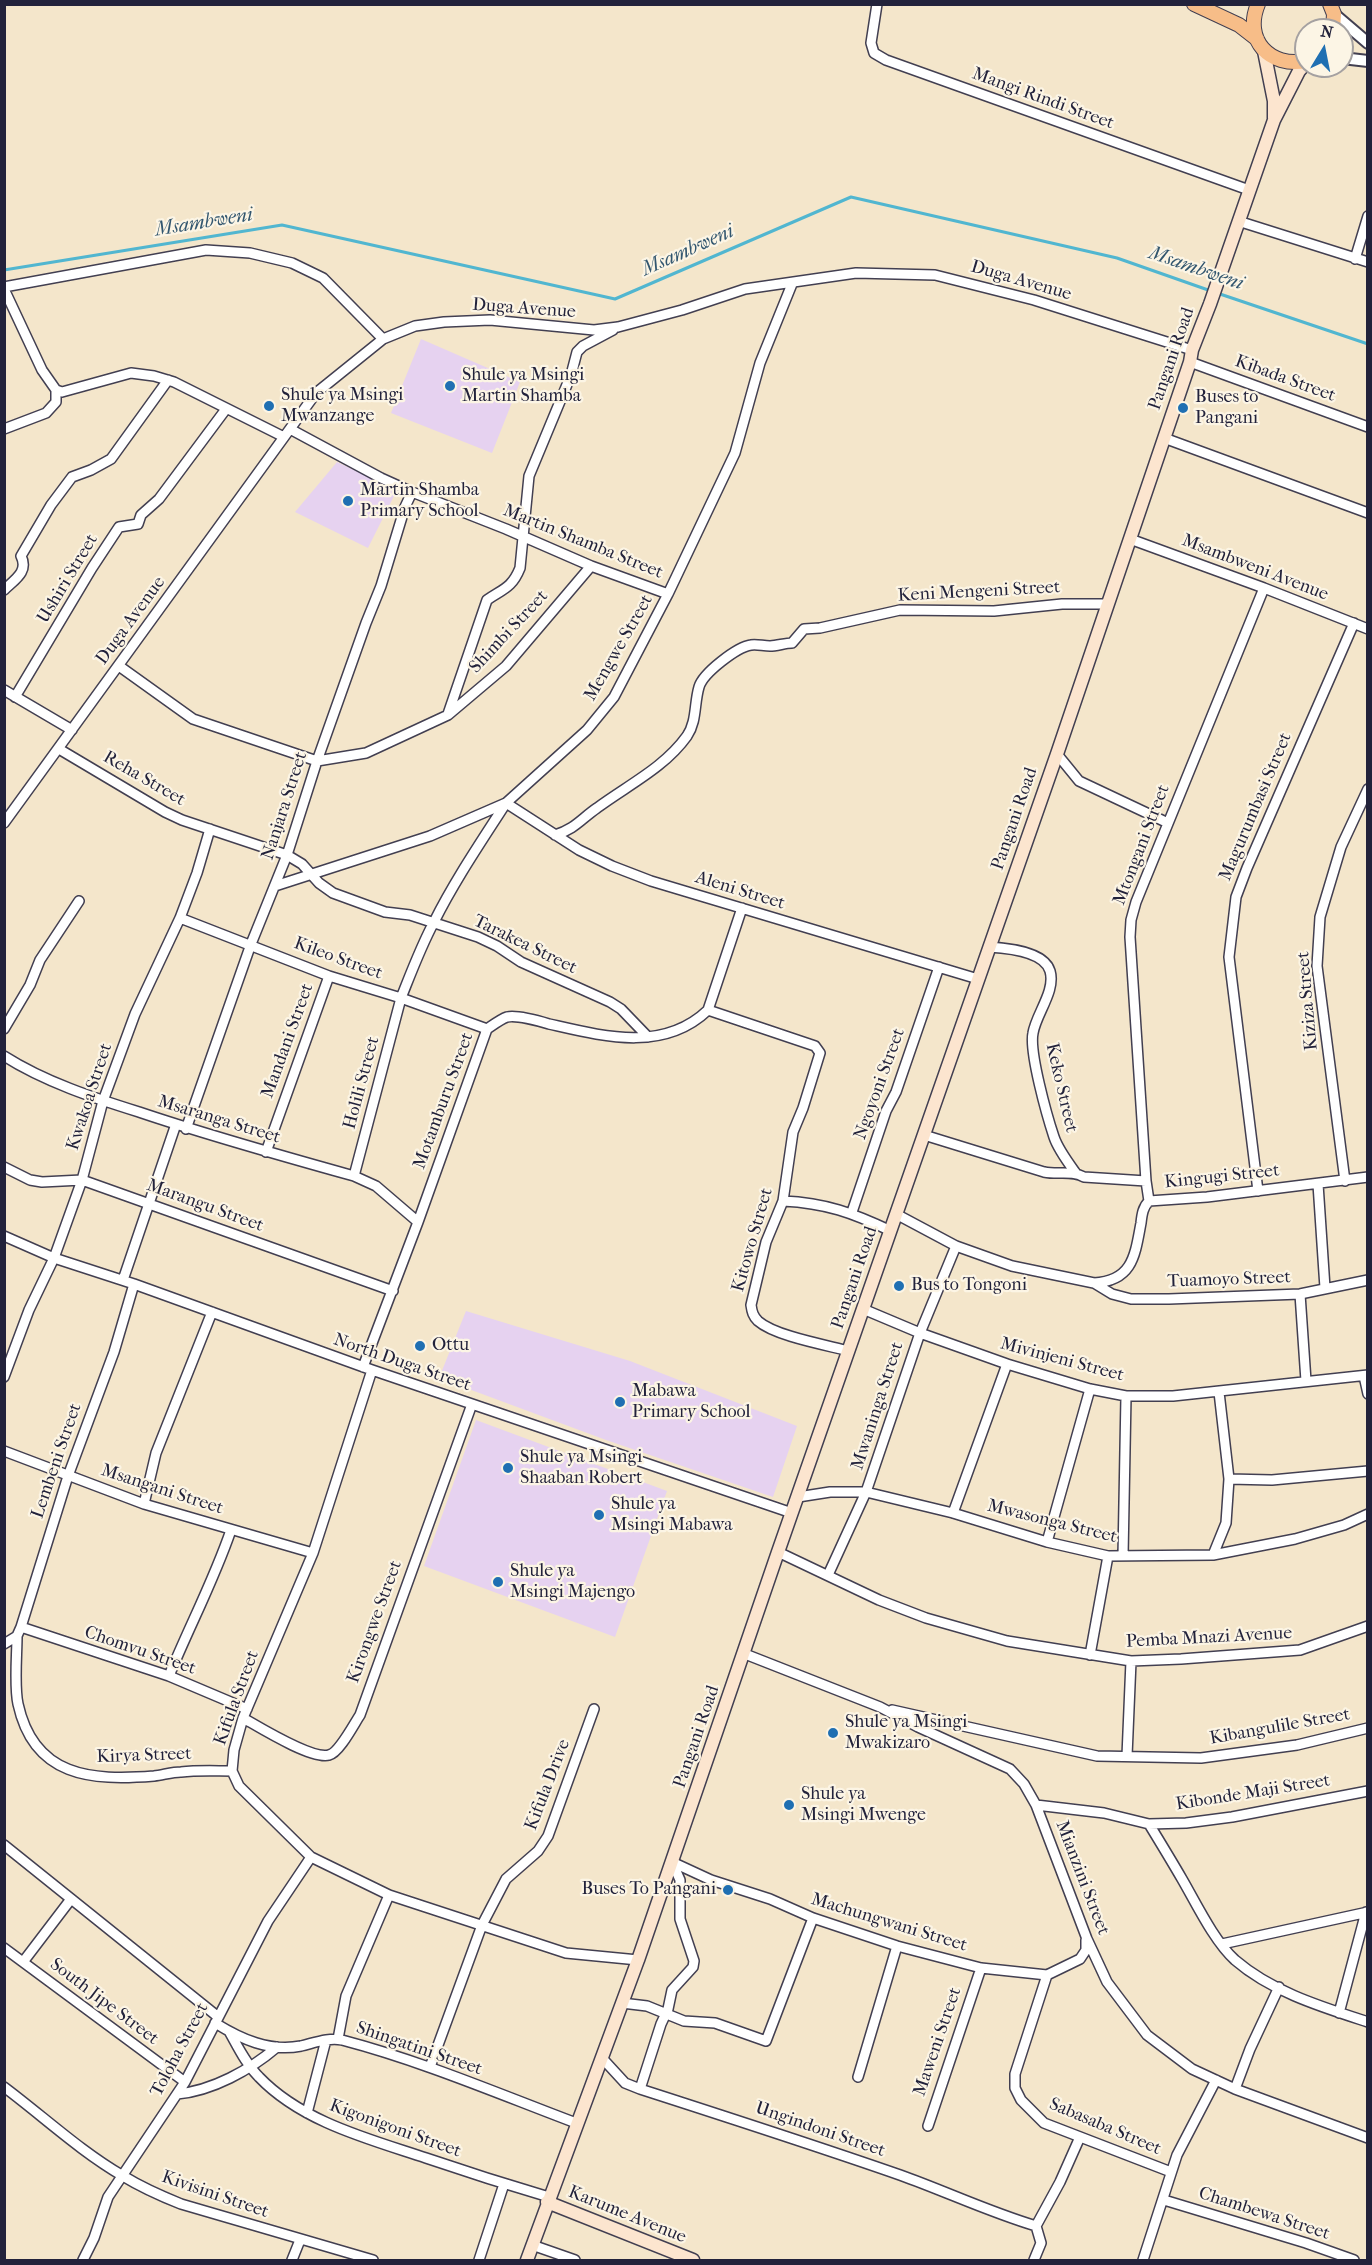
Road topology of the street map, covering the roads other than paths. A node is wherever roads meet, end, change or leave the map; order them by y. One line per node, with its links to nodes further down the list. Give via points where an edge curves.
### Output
1 (877, 4): 10 (street, Mangi Rindi Street, via 871,43 874,53 886,60)
2 (1194, 4): 6 (main road, via 1239,25)
3 (1258, 4): 6 (main road, via 1253,27)
4 (1332, 9): 5 (street)
5 (1368, 43)
6 (1260, 45): 7 (main road, via 1274,58); 9 (main road, via 1274,100)
7 (1294, 62)
8 (1295, 78): 9 (main road, Pangani Road)
9 (1274, 120): 10 (main road, Pangani Road)
10 (1249, 190): 12 (main road, Pangani Road)
11 (1368, 216): 13 (street)
12 (1238, 221): 13 (street); 19 (main road, Pangani Road)
13 (1355, 259): 14 (street)
14 (1368, 262)
15 (792, 284): 17 (street, Duga Avenue, via 745,289); 19 (street, Duga Avenue, via 856,273 934,275 1034,300); 34 (street, Mengwe Street, via 760,363 735,453)
16 (4, 288): 18 (street, via 206,250 250,253 292,263 323,278); 21 (street, via 42,370)
17 (618, 327): 18 (street, Duga Avenue, via 594,330 490,320 444,322 414,326); 29 (street, via 577,352 529,476)
18 (383, 339): 25 (street, Duga Avenue, via 316,393)
19 (1191, 356): 23 (street, Kibada Street); 26 (main road, Pangani Road)
20 (168, 380): 21 (street, Martin Shamba Street, via 131,373 62,392); 22 (street, Martin Shamba Street); 33 (street, via 111,459 72,477 21,556 21,574)
21 (57, 390): 24 (street, via 56,402 46,413)
22 (226, 409): 25 (street, Martin Shamba Street); 40 (street, Ushiri Street, via 159,499 141,515 138,524 119,527)
23 (1368, 427)
24 (4, 429)
25 (287, 433): 27 (street, Martin Shamba Street); 38 (street, Duga Avenue)
26 (1164, 438): 28 (street); 30 (main road, Pangani Road)
27 (412, 492): 29 (street, Martin Shamba Street); 45 (street, Nanjara Street)
28 (1368, 513)
29 (524, 537): 31 (street, Martin Shamba Street); 41 (street, via 515,581 487,600)
30 (1130, 538): 32 (street, Msambweni Avenue); 35 (main road, Pangani Road)
31 (591, 566): 34 (street, Martin Shamba Street); 41 (street, Shimbi Street, via 506,666)
32 (1264, 588): 36 (street, Msambweni Avenue); 49 (street, Mtongani Street)
33 (4, 590)
34 (668, 594): 47 (street, Mengwe Street, via 614,697 587,730)
35 (1108, 604): 44 (main road, Pangani Road); 51 (street, Keni Mengeni Street, via 994,611 900,610 804,629 792,643 740,649 705,675 694,722 687,736 666,758 646,777 571,830)
36 (1354, 623): 37 (street, Msambweni Avenue); 83 (street, Magurumbasi Street, via 1236,897 1229,957)
37 (1368, 629)
38 (119, 666): 42 (street, Duga Avenue); 45 (street, Shimbi Street, via 194,719)
39 (4, 690): 40 (street)
40 (15, 697): 42 (street)
41 (448, 716): 45 (street, Shimbi Street, via 366,753)
42 (72, 730): 43 (street, Duga Avenue)
43 (59, 748): 48 (street, Duga Avenue); 50 (street, Reha Street, via 165,812)
44 (1058, 754): 49 (street, via 1079,782); 60 (main road, Pangani Road)
45 (317, 761): 52 (street, Nanjara Street)
46 (1368, 789): 80 (street, Kiziza Street, via 1341,846 1320,916 1317,966)
47 (506, 803): 51 (street, Aleni Street); 53 (street, Mengwe Street, via 430,836); 58 (street, Holili Street)
48 (4, 823)
49 (1168, 823): 81 (street, Mtongani Street, via 1131,920)
50 (210, 829): 52 (street, Reha Street); 57 (street, Kwakoa Street)
51 (555, 835): 56 (street, Aleni Street, via 612,866)
52 (287, 855): 53 (street, Reha Street); 54 (street, Nanjara Street)
53 (311, 875): 54 (street, Mengwe Street); 58 (street, Tarakea Street, via 333,893 357,903)
54 (275, 886): 59 (street, Nanjara Street)
55 (79, 902): 66 (street, via 40,960)
56 (742, 908): 61 (street, Aleni Street); 65 (street)
57 (180, 918): 59 (street, Kileo Street); 70 (street, Kwakoa Street, via 135,1014)
58 (433, 922): 64 (street, Holili Street); 68 (street, Tarakea Street, via 497,946 521,962 610,1002)
59 (251, 944): 62 (street, Kileo Street); 72 (street, Nanjara Street)
60 (989, 947): 63 (main road, Pangani Road); 76 (street, Keko Street, via 1023,951 1043,962 1050,971 1050,988 1033,1033 1032,1053 1054,1138)
61 (939, 968): 63 (street, Aleni Street); 87 (street, Ngoyoni Street)
62 (329, 976): 64 (street, Kileo Street); 74 (street, Mandani Street)
63 (978, 979): 73 (main road, Pangani Road)
64 (401, 998): 67 (street, Kileo Street); 77 (street, Holili Street)
65 (708, 1010): 68 (street, Motamburu Street, via 675,1030); 84 (street, Kitowo Street, via 815,1046 820,1053 793,1132)
66 (4, 1029)
67 (487, 1029): 68 (street, Motamburu Street, via 507,1017 608,1037); 89 (street, Motamburu Street)
68 (648, 1038)
69 (4, 1056): 70 (street, Msaranga Street, via 22,1068)
70 (103, 1101): 71 (street, Msaranga Street); 79 (street, Kwakoa Street)
71 (176, 1125): 72 (street, Msaranga Street); 86 (street)
72 (186, 1129): 74 (street, Msaranga Street)
73 (924, 1135): 76 (street, via 1044,1172); 88 (main road, Pangani Road)
74 (266, 1152): 77 (street, Msaranga Street)
75 (4, 1167): 79 (street, Marangu Street, via 30,1180)
76 (1075, 1172): 81 (street, via 1084,1177)
77 (354, 1176): 89 (street, Msaranga Street, via 376,1186)
78 (1368, 1177): 80 (street, Kingugi Street)
79 (82, 1180): 86 (street, Marangu Street); 93 (street, Kwakoa Street)
80 (1346, 1180): 82 (street, Kingugi Street)
81 (1146, 1181): 85 (street, Mtongani Street)
82 (1318, 1184): 83 (street, Kingugi Street); 98 (street)
83 (1258, 1191): 85 (street, Kingugi Street)
84 (783, 1201): 87 (street); 104 (street, Kitowo Street, via 766,1242 753,1293 752,1314 780,1332)
85 (1149, 1201): 96 (street, Kingugi Street, via 1144,1206 1134,1256 1127,1268 1116,1280)
86 (149, 1204): 94 (street); 99 (street, Marangu Street)
87 (852, 1212): 90 (street)
88 (896, 1215): 90 (main road, Pangani Road); 92 (street, Kingugi Street)
89 (418, 1222): 99 (street, Motamburu Street)
90 (891, 1231): 101 (main road, Pangani Road)
91 (4, 1236): 93 (street, North Duga Street)
92 (957, 1246): 96 (street, Kingugi Street, via 1012,1266); 103 (street, Mwaninga Street)
93 (54, 1258): 94 (street, North Duga Street); 105 (street, Kwakoa Street)
94 (123, 1280): 97 (street, North Duga Street)
95 (1368, 1280): 98 (street, Tuamoyo Street)
96 (1094, 1283): 100 (street, Tuamoyo Street, via 1131,1299)
97 (134, 1284): 102 (street, North Duga Street); 118 (street, Lembeni Street, via 114,1352)
98 (1325, 1288): 100 (street, Tuamoyo Street)
99 (393, 1291): 107 (street, Motamburu Street)
100 (1300, 1294): 110 (street)
101 (863, 1309): 103 (street, Mivinjeni Street); 104 (main road, Pangani Road)
102 (212, 1312): 107 (street, North Duga Street); 122 (street, via 156,1453)
103 (920, 1333): 106 (street, Mivinjeni Street); 120 (street, Mwaninga Street)
104 (849, 1351): 121 (main road, Pangani Road)
105 (8, 1357): 109 (street, Kwakoa Street)
106 (1007, 1364): 111 (street, Mivinjeni Street); 124 (street)
107 (368, 1369): 115 (street, North Duga Street); 129 (street, Kifula Street)
108 (1366, 1375): 110 (street, Mivinjeni Street); 113 (street)
109 (4, 1377)
110 (1306, 1381): 112 (street, Mivinjeni Street)
111 (1090, 1389): 114 (street, Mivinjeni Street); 127 (street)
112 (1219, 1392): 114 (street, Mivinjeni Street); 119 (street)
113 (1368, 1394)
114 (1126, 1396): 132 (street)
115 (472, 1404): 123 (street, North Duga Street); 144 (street, Kirongwe Street, via 360,1715 336,1751 322,1755 296,1747)
116 (4, 1451): 118 (street, Msangani Street)
117 (1368, 1471): 119 (street, via 1272,1480)
118 (68, 1476): 122 (street, Msangani Street); 135 (street, Lembeni Street)
119 (1229, 1479): 130 (street, via 1226,1523)
120 (866, 1492): 121 (street, Mwasonga Street); 124 (street, Mwasonga Street); 133 (street, Mwaninga Street)
121 (798, 1497): 123 (main road, Pangani Road)
122 (144, 1504): 126 (street, Msangani Street)
123 (792, 1513): 128 (main road, Pangani Road)
124 (953, 1513): 127 (street, Mwasonga Street)
125 (1368, 1514): 130 (street, Mwasonga Street, via 1295,1539)
126 (231, 1530): 129 (street, Msangani Street); 140 (street)
127 (1047, 1542): 131 (street, Mwasonga Street)
128 (778, 1552): 133 (street, Pemba Mnazi Avenue); 137 (main road, Pangani Road)
129 (313, 1553): 143 (street, Kifula Street)
130 (1213, 1555): 132 (street, Mwasonga Street)
131 (1107, 1556): 132 (street, Mwasonga Street); 138 (street)
132 (1123, 1556)
133 (828, 1575): 138 (street, Pemba Mnazi Avenue, via 926,1618 1007,1641)
134 (1368, 1626): 139 (street, Pemba Mnazi Avenue, via 1300,1650)
135 (19, 1632): 136 (street); 140 (street, Chomvu Street); 147 (street, Kirya Street, via 18,1703 27,1732 41,1753 69,1771 106,1778)
136 (4, 1644)
137 (745, 1654): 141 (street, Mianzini Street); 153 (main road, Pangani Road)
138 (1090, 1655): 139 (street, Pemba Mnazi Avenue)
139 (1131, 1661): 146 (street)
140 (169, 1676): 143 (street, Chomvu Street)
141 (880, 1707): 146 (street, Kibangulile Street, via 1097,1756); 149 (street, Mianzini Street, via 1010,1769)
142 (594, 1708): 158 (street, Kifula Drive, via 548,1836 538,1851 506,1879)
143 (247, 1709): 144 (street, Kifula Street)
144 (243, 1719): 147 (street, Kifula Street)
145 (1368, 1728): 146 (street, Kibangulile Street, via 1297,1745 1201,1758)
146 (1127, 1756)
147 (232, 1771): 152 (street, Kifula Street, via 240,1786)
148 (1368, 1791): 150 (street, Kibonde Maji Street, via 1186,1823)
149 (1036, 1805): 150 (street, Kibonde Maji Street, via 1104,1813); 159 (street, Mianzini Street)
150 (1149, 1824): 160 (street)
151 (4, 1845): 155 (street, Shingatini Street)
152 (311, 1857): 154 (street, Kifula Street); 171 (street, Toloha Street, via 268,1921)
153 (672, 1862): 157 (street, Machungwani Street); 163 (main road, Pangani Road); 169 (street, via 680,1880 680,1919 694,1961 672,1990)
154 (389, 1895): 158 (street, Kifula Street); 174 (street, via 346,1996)
155 (72, 1899): 164 (street); 171 (street, Shingatini Street)
156 (1367, 1912): 160 (street); 170 (street)
157 (813, 1918): 161 (street, Machungwani Street); 169 (street, via 766,2041 715,2023 684,2020)
158 (482, 1925): 163 (street, Kifula Street, via 566,1953); 179 (street, Kifula Drive)
159 (1086, 1939): 166 (street, via 1086,1950 1080,1959); 181 (street, Mianzini Street, via 1107,1982 1147,2035 1192,2069)
160 (1222, 1944): 167 (street, via 1233,1958)
161 (897, 1946): 165 (street, Machungwani Street); 180 (street)
162 (4, 1948): 164 (street, South Jipe Street)
163 (638, 1960): 168 (main road, Pangani Road)
164 (23, 1962): 182 (street, South Jipe Street)
165 (981, 1968): 166 (street, Machungwani Street); 189 (street, Maweni Street)
166 (1047, 1975): 190 (street, Sabasaba Street, via 1015,2074 1015,2088 1021,2100 1044,2123)
167 (1279, 1988): 170 (street); 184 (street)
168 (622, 2003): 169 (street); 177 (main road, Pangani Road)
169 (665, 2013): 185 (street)
170 (1340, 2013): 172 (street)
171 (216, 2019): 173 (street, Shingatini Street); 182 (street, Toloha Street)
172 (1368, 2022)
173 (229, 2031): 176 (street, Shingatini Street, via 256,2044); 178 (street, Kigonigoni Street)
174 (338, 2039): 175 (street, Shingatini Street); 179 (street, Shingatini Street)
175 (326, 2040): 176 (street, Shingatini Street); 187 (street)
176 (277, 2047): 178 (street)
177 (602, 2058): 185 (street, Ungindoni Street, via 625,2083); 188 (main road, Pangani Road)
178 (250, 2067): 186 (street, via 195,2093); 187 (street, Kigonigoni Street, via 273,2091)
179 (430, 2067): 188 (street, Shingatini Street)
180 (858, 2078)
181 (1216, 2080): 184 (street, Mianzini Street); 192 (street)
182 (185, 2082): 186 (street, Toloha Street)
183 (4, 2087): 193 (street, Kivisini Street)
184 (1235, 2089): 191 (street, Mianzini Street)
185 (640, 2090): 197 (street, Ungindoni Street, via 760,2127)
186 (177, 2094): 193 (street, Toloha Street)
187 (307, 2113): 194 (street, Kigonigoni Street)
188 (576, 2123): 195 (main road, Pangani Road)
189 (928, 2126)
190 (1080, 2137): 192 (street, Sabasaba Street); 197 (street)
191 (1368, 2138)
192 (1171, 2172): 196 (street)
193 (122, 2175): 198 (street, Kivisini Street, via 181,2204); 200 (street, Toloha Street, via 108,2197)
194 (504, 2184): 195 (street, Kigonigoni Street); 203 (street)
195 (548, 2200): 199 (main road, Pangani Road); 206 (main road, Karume Avenue)
196 (1164, 2200): 208 (street); 209 (street, Chambewa Street)
197 (1036, 2226): 207 (street, via 1041,2243)
198 (300, 2240): 201 (street); 202 (street, Kivisini Street)
199 (532, 2245): 204 (main road, Pangani Road); 205 (street)
200 (83, 2260)
201 (292, 2260)
202 (373, 2260)
203 (478, 2260)
204 (526, 2260)
205 (575, 2260)
206 (693, 2260)
207 (1034, 2260)
208 (1143, 2260)
209 (1354, 2260)

